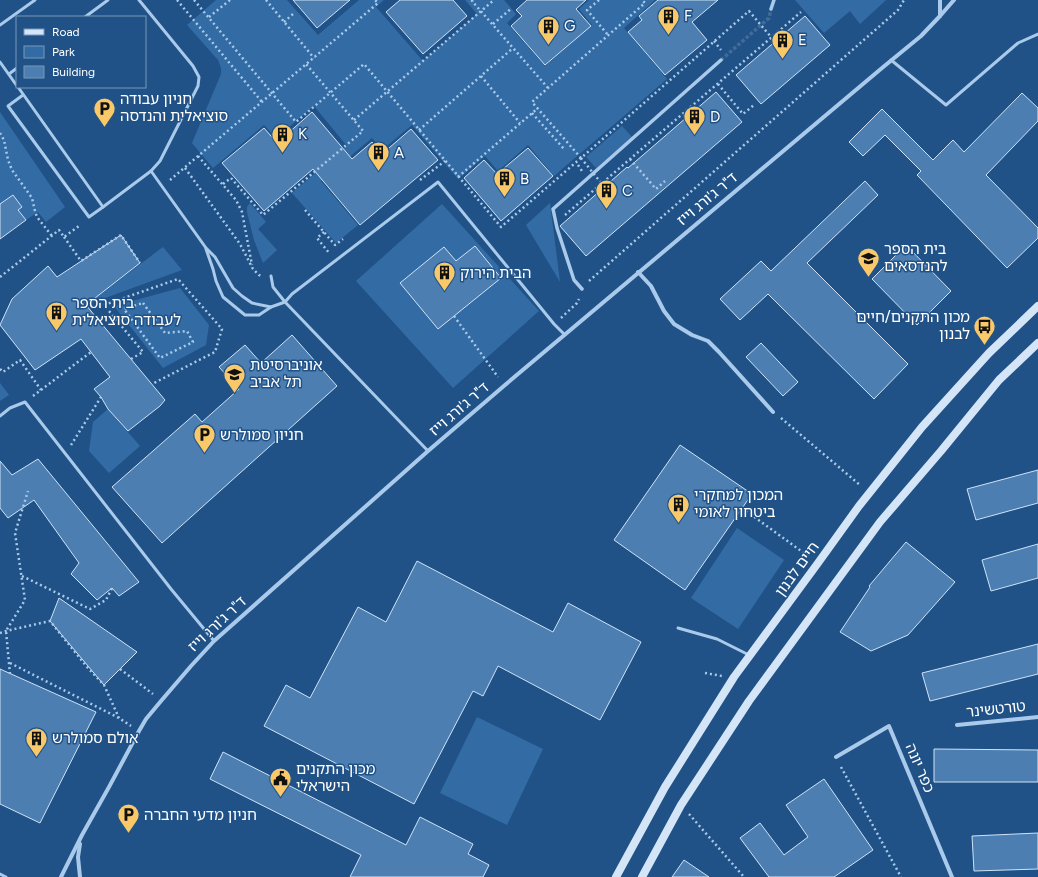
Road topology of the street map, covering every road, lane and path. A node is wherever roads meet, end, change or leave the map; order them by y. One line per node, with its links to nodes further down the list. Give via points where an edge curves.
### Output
1 (35, 0): 27 (lane)
2 (108, 0): 22 (lane)
3 (139, 0): 62 (lane, via 193,66 199,77 198,86 160,161)
4 (177, 0): 48 (path)
5 (194, 0): 24 (path)
6 (230, 0): 24 (path)
7 (266, 0): 25 (path)
8 (375, 0): 32 (path, via 378,3)
9 (473, 0): 19 (path)
10 (494, 0): 19 (path)
11 (599, 0): 29 (path, via 587,10)
12 (642, 0): 29 (path, via 645,3)
13 (774, 0): 18 (street)
14 (904, 0): 84 (path, via 898,10)
15 (940, 0): 23 (street)
16 (954, 0): 23 (street, ד"ר ג'ורג וייז)
17 (512, 8): 26 (path)
18 (771, 9)
19 (481, 11): 26 (path); 45 (path)
20 (801, 12): 30 (path)
21 (294, 13): 25 (path)
22 (86, 16)
23 (940, 16): 34 (street, ד"ר ג'ורג וייז, via 921,36)
24 (209, 17): 46 (path)
25 (284, 22): 32 (path)
26 (493, 24): 31 (path)
27 (0, 25)
28 (1038, 34): 34 (lane, via 1018,43 946,105)
29 (608, 35): 43 (path)
30 (771, 37): 41 (path); 58 (path, via 749,11)
31 (513, 48): 39 (path); 43 (path)
32 (314, 58): 36 (path)
33 (721, 60): 84 (street, via 553,209 574,280)
34 (891, 60): 81 (street, ד"ר ג'ורג וייז)
35 (0, 62): 38 (lane)
36 (306, 64): 44 (path); 46 (path)
37 (16, 69): 38 (lane)
38 (9, 74): 40 (lane)
39 (481, 76): 53 (path); 54 (path)
40 (16, 84)
41 (718, 84): 49 (path, via 743,114); 59 (path)
42 (18, 88): 47 (lane)
43 (548, 88): 50 (path, via 532,102)
44 (331, 92): 45 (path, via 364,64); 46 (path, via 296,122); 52 (path)
45 (387, 92): 52 (path); 54 (path)
46 (272, 93): 48 (path)
47 (23, 95): 69 (lane); 69 (lane, via 8,106 89,217)
48 (262, 102): 57 (path)
49 (754, 105)
50 (538, 108): 51 (path); 58 (path)
51 (532, 113): 53 (path); 56 (path)
52 (354, 120): 66 (path, via 363,131 263,215 231,178)
53 (520, 123): 63 (path)
54 (419, 130): 60 (path)
55 (0, 133): 74 (path, via 12,170 32,198 37,217)
56 (564, 149)
57 (198, 156): 61 (path); 66 (path)
58 (581, 158): 63 (path, via 500,227); 68 (path, bridge)
59 (630, 159): 65 (path, via 656,189); 68 (path)
60 (445, 161): 63 (path); 67 (path)
61 (185, 168): 64 (path); 80 (path, via 240,244)
62 (151, 171): 69 (lane); 77 (lane)
63 (458, 177)
64 (170, 181)
65 (665, 181)
66 (223, 184): 80 (path, via 242,212)
67 (416, 184)
68 (602, 184): 71 (path)
69 (103, 207)
70 (305, 210): 73 (path)
71 (565, 215)
72 (79, 226): 75 (path)
73 (324, 232): 76 (path, via 335,245); 78 (path, via 317,238)
74 (52, 236): 75 (path, via 58,230); 83 (path)
75 (64, 237): 79 (path, via 81,261 121,235)
76 (347, 237)
77 (206, 248): 87 (lane, via 242,296 252,303); 87 (lane, via 223,297 245,315 259,315)
78 (326, 249)
79 (140, 263)
80 (253, 269): 82 (path, via 259,275)
81 (638, 272): 90 (street, ד"ר ג'ורג וייז); 101 (street, via 651,286 674,324 708,341)
82 (271, 276): 85 (lane, via 273,287)
83 (0, 277)
84 (582, 289): 89 (path, via 577,303)
85 (285, 302): 87 (lane); 89 (lane, via 330,264 438,182); 103 (lane)
86 (1038, 306): 106 (main road, חיים לבנון, via 989,353 922,427)
87 (271, 307)
88 (454, 316): 97 (path)
89 (554, 324): 90 (lane)
90 (564, 334): 97 (street, ד"ר ג'ורג וייז)
91 (1038, 343): 123 (main road, via 999,380 880,522 749,701)
92 (91, 352): 98 (path)
93 (160, 358): 93 (path, via 151,346 124,309 143,303 165,334 187,331 193,342)
94 (131, 359): 96 (path, via 143,352 104,305 178,279 222,329 215,352)
95 (0, 369): 98 (path, via 3,372 20,360)
96 (152, 384)
97 (505, 385): 103 (street, ד"ר ג'ורג וייז)
98 (41, 390): 100 (path)
99 (101, 397): 104 (path)
100 (25, 402): 102 (lane, via 10,408); 104 (lane)
101 (773, 412): 106 (path)
102 (0, 416)
103 (428, 452): 114 (street, ד"ר ג'ורג וייז)
104 (65, 454): 114 (lane)
105 (28, 491): 109 (path, via 15,533)
106 (869, 493): 115 (main road, חיים לבנון)
107 (742, 508): 108 (path)
108 (796, 547)
109 (21, 576): 110 (path, via 90,609 106,600); 112 (path, via 25,600)
110 (112, 588)
111 (678, 628): 115 (lane, via 717,640)
112 (6, 630): 113 (path); 116 (path); 116 (path, via 50,621 104,685 119,718)
113 (0, 633)
114 (214, 641): 119 (street, ד"ר ג'ורג וייז)
115 (750, 656): 129 (main road, חיים לבנון, via 734,677 666,787)
116 (9, 662): 118 (path)
117 (120, 669): 119 (path)
118 (10, 674)
119 (161, 701): 124 (street, ד"ר ג'ורג וייז, via 146,719)
120 (1038, 717): 121 (street, טורטשינר)
121 (956, 725)
122 (836, 757): 132 (path); 133 (street, כפר יונה, via 889,726)
123 (681, 805): 130 (main road); 131 (path)
124 (82, 835): 127 (street, ד"ר ג'ורג וייז); 128 (street, via 78,848)
125 (0, 874): 126 (lane)
126 (6, 877)
127 (61, 877)
128 (80, 877)
129 (616, 877)
130 (642, 877)
131 (744, 877)
132 (901, 877)
133 (952, 877)

